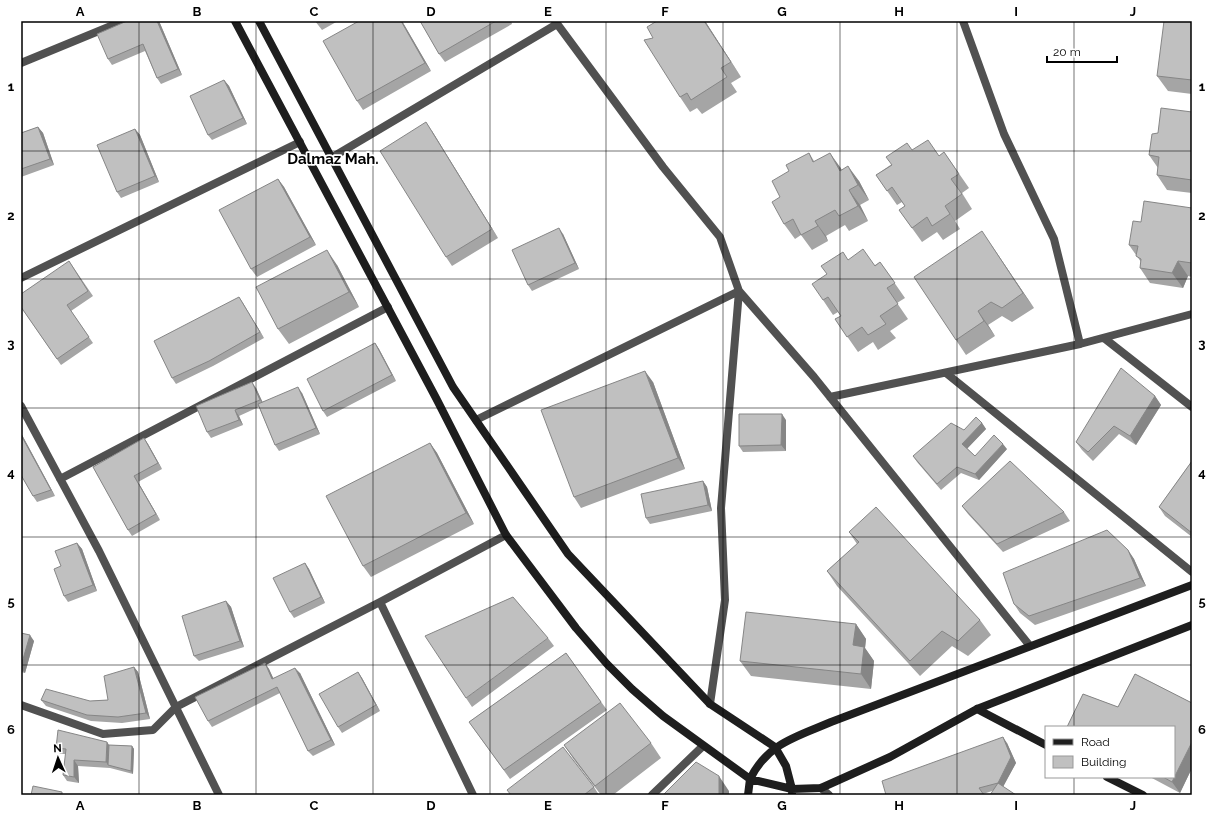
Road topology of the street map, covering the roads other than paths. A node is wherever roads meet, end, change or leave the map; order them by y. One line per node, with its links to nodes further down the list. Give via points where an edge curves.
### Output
1 (123, 21): 6 (street)
2 (235, 21): 7 (main road)
3 (259, 21): 8 (main road)
4 (963, 21): 14 (street, via 1004,134 1054,239)
5 (556, 23): 8 (street); 10 (street, via 663,167 720,237)
6 (21, 63)
7 (300, 142): 9 (street); 11 (main road)
8 (331, 158): 19 (main road, via 453,387)
9 (21, 278)
10 (739, 291): 16 (street); 19 (street); 27 (street, via 721,508 724,600)
11 (388, 308): 20 (street); 21 (main road)
12 (1192, 314): 13 (street)
13 (1104, 338): 14 (street); 18 (street)
14 (1080, 344): 15 (street)
15 (946, 373): 16 (street); 22 (street)
16 (830, 397): 26 (street)
17 (21, 406): 20 (street)
18 (1192, 407)
19 (476, 420): 27 (main road, via 568,554)
20 (60, 479): 29 (street, via 99,551)
21 (506, 535): 24 (street); 32 (main road, via 576,628 607,664 663,716)
22 (1192, 572)
23 (1192, 585): 26 (main road)
24 (380, 602): 29 (street); 39 (street)
25 (1192, 625): 30 (main road)
26 (1030, 646): 33 (main road, via 831,722)
27 (710, 704): 33 (main road)
28 (21, 705): 29 (street, via 103,734 153,730)
29 (176, 707): 38 (street)
30 (978, 709): 31 (main road); 36 (main road, via 890,757)
31 (1045, 744)
32 (703, 746): 35 (main road); 40 (street)
33 (775, 747): 35 (main road, via 757,766); 37 (main road, via 786,766)
34 (1109, 778): 43 (main road)
35 (750, 779): 37 (main road); 41 (main road)
36 (821, 788): 37 (main road); 42 (street)
37 (792, 792)
38 (219, 795)
39 (473, 795)
40 (652, 795)
41 (748, 795)
42 (829, 795)
43 (1143, 795)

